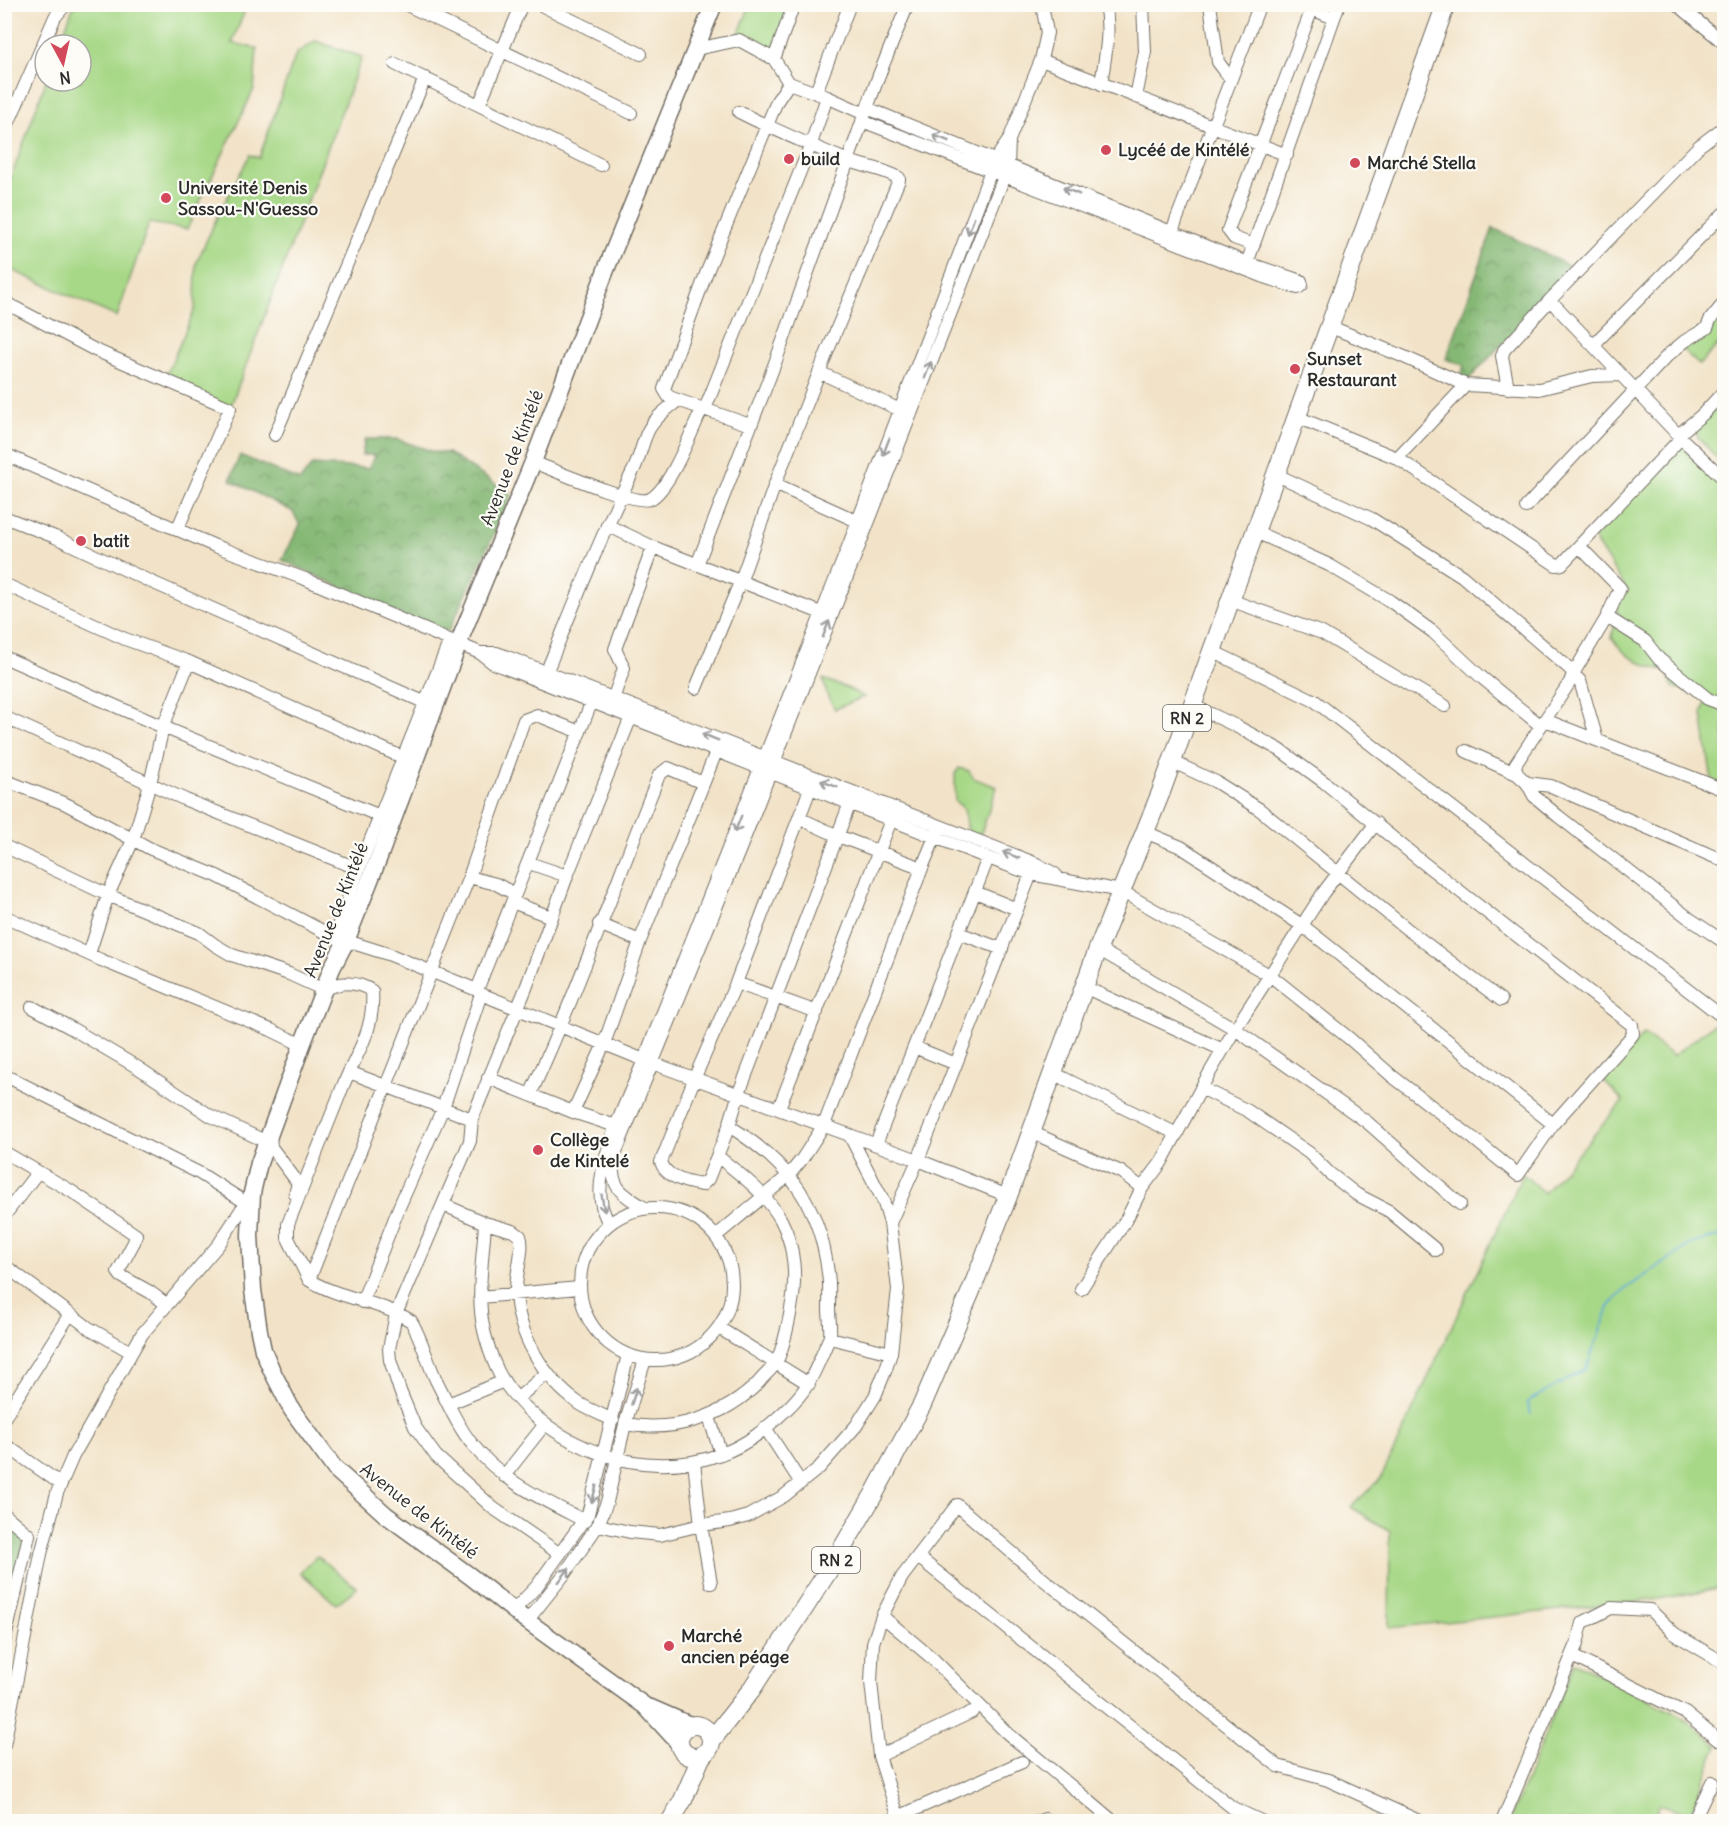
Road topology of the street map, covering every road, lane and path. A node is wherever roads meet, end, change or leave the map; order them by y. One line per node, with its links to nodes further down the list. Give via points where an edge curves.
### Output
1 (66, 4): 40 (street, via 55,17)
2 (405, 4): 22 (street)
3 (522, 4): 22 (street)
4 (539, 4): 23 (street)
5 (714, 4): 21 (main road, Avenue de Kintélé)
6 (794, 4): 24 (street)
7 (850, 4): 31 (street)
8 (908, 4): 36 (street)
9 (1042, 4): 25 (street, via 1047,33)
10 (1105, 4): 30 (street, via 1108,40)
11 (1143, 4): 32 (street, via 1144,52)
12 (1210, 4): 28 (street, via 1218,62)
13 (1299, 4): 18 (street)
14 (1339, 4): 19 (street)
15 (1446, 4): 55 (highway, RN 2)
16 (1677, 4): 20 (street)
17 (1255, 8): 28 (street)
18 (1312, 9): 19 (street); 43 (street)
19 (1334, 18): 44 (street)
20 (1725, 43)
21 (696, 49): 24 (street, via 739,40); 72 (main road, Avenue de Kintélé)
22 (502, 52): 33 (street); 35 (street)
23 (641, 54)
24 (774, 59): 29 (street)
25 (1041, 60): 30 (street); 41 (street)
26 (395, 64): 27 (street)
27 (425, 78): 33 (street); 68 (street)
28 (1230, 78): 38 (street)
29 (789, 83): 31 (street); 37 (street)
30 (1101, 84): 32 (street)
31 (822, 94): 36 (street); 42 (street)
32 (1136, 97): 38 (street)
33 (479, 105): 46 (street)
34 (739, 112): 37 (street)
35 (631, 113)
36 (864, 115): 45 (street); 47 (street)
37 (766, 126): 42 (street); 63 (street, via 666,381 664,389 669,397)
38 (1212, 126): 43 (street); 50 (street)
39 (1725, 127): 52 (street, via 1699,147)
40 (4, 133)
41 (1009, 140): 47 (street); 48 (street)
42 (811, 144): 45 (street); 64 (street)
43 (1261, 144): 44 (street); 51 (street, via 1228,230 1234,238)
44 (1287, 155): 51 (street)
45 (849, 161): 57 (street, via 888,171 899,180); 67 (street)
46 (601, 165)
47 (993, 166): 48 (street); 65 (street, one-way to 65)
48 (1006, 171): 50 (street); 115 (street, one-way to 48)
49 (1725, 213): 56 (street)
50 (1170, 237): 51 (street, via 1246,266)
51 (1253, 245)
52 (1550, 300): 56 (street); 60 (street, via 1504,351)
53 (4, 302): 81 (street, via 94,350 230,408)
54 (1725, 303): 61 (street, via 1707,328 1668,355)
55 (1331, 327): 59 (street); 66 (highway, RN 2)
56 (1593, 345): 58 (street)
57 (819, 372): 65 (street); 75 (street)
58 (1621, 375): 60 (street, via 1592,376 1539,389); 61 (street)
59 (1466, 385): 60 (street); 71 (street)
60 (1508, 388)
61 (1635, 391): 69 (street); 77 (street)
62 (1725, 391): 69 (street)
63 (678, 400): 64 (street); 76 (street, via 649,429)
64 (704, 409): 67 (street); 76 (street, via 660,491 649,500)
65 (900, 410): 79 (street, one-way to 79)
66 (1298, 417): 71 (street); 73 (highway, RN 2)
67 (750, 425): 85 (street)
68 (274, 435)
69 (1680, 436): 74 (street); 83 (street)
70 (4, 454): 81 (street)
71 (1397, 458): 83 (street, via 1556,565 1562,564)
72 (533, 462): 76 (street); 91 (main road, Avenue de Kintélé)
73 (1277, 475): 82 (highway, RN 2); 97 (street, via 1372,519 1462,576)
74 (1725, 479)
75 (775, 484): 79 (street); 86 (street)
76 (620, 495): 80 (street)
77 (1526, 507)
78 (4, 517): 101 (street)
79 (858, 521): 89 (street)
80 (607, 525): 84 (street); 96 (street)
81 (177, 530): 91 (street)
82 (1256, 532): 88 (highway, RN 2); 107 (street, via 1329,566 1390,601 1434,632 1480,676)
83 (1579, 546): 90 (street, via 1620,588)
84 (653, 547): 85 (street); 99 (street, via 615,648 624,668)
85 (697, 565): 86 (street)
86 (741, 580): 89 (street); 98 (street)
87 (4, 584): 95 (street, via 125,639)
88 (1230, 600): 92 (highway, RN 2); 104 (street, via 1322,633)
89 (821, 613): 115 (street)
90 (1607, 617): 97 (street); 103 (street, via 1645,641 1659,659 1708,699)
91 (454, 642): 93 (street); 101 (street); 154 (main road, Avenue de Kintélé)
92 (1212, 651): 102 (highway, RN 2); 171 (street, via 1315,701)
93 (480, 653): 96 (street, via 497,653); 100 (street, via 493,663)
94 (4, 657): 108 (street)
95 (189, 662): 108 (street); 113 (street)
96 (546, 673): 99 (street)
97 (1573, 674): 107 (street); 110 (street, via 1581,681)
98 (696, 688)
99 (613, 699): 105 (street)
100 (592, 701): 105 (street); 109 (street)
101 (426, 703): 113 (street)
102 (1192, 705): 114 (highway, RN 2); 127 (street, via 1280,750)
103 (1725, 705)
104 (1445, 706)
105 (633, 712): 112 (street); 115 (street, one-way to 105); 141 (street)
106 (6, 721): 120 (street)
107 (1543, 723): 110 (street); 116 (street, via 1515,765)
108 (163, 727): 120 (street); 124 (street)
109 (580, 732): 136 (street); 142 (street, via 537,716 524,720)
110 (1597, 740): 122 (street)
111 (1466, 751): 116 (street)
112 (716, 752): 115 (street); 118 (street)
113 (404, 758): 124 (street)
114 (1171, 761): 129 (highway, RN 2); 139 (street, via 1216,782 1259,809)
115 (767, 766): 121 (street); 128 (street, one-way to 115); 178 (street)
116 (1517, 774): 119 (street)
117 (4, 780): 131 (street, via 66,804)
118 (703, 783): 151 (street, via 668,768 659,775); 155 (street)
119 (1527, 783): 135 (street, via 1551,786); 156 (street, via 1534,796 1558,816)
120 (150, 784): 131 (street); 138 (street)
121 (810, 789): 123 (street); 125 (street)
122 (1725, 790)
123 (850, 803): 126 (street); 130 (street)
124 (380, 816): 138 (street)
125 (799, 818): 130 (street); 162 (street)
126 (891, 820): 128 (street); 133 (street)
127 (1376, 823): 139 (street); 193 (street, via 1632,1025 1630,1038)
128 (938, 832): 134 (street); 137 (street); 143 (street, one-way to 128, via 1037,864)
129 (1145, 832): 144 (highway, RN 2); 152 (street, via 1181,847)
130 (838, 836): 133 (street); 166 (street)
131 (133, 840): 146 (street); 154 (street, via 217,876)
132 (4, 846): 146 (street)
133 (880, 852): 137 (street); 170 (street)
134 (988, 858): 140 (street); 145 (street)
135 (1725, 861)
136 (529, 863): 141 (street); 147 (street)
137 (922, 868): 194 (street)
138 (358, 869): 154 (street)
139 (1338, 873): 152 (street); 167 (street)
140 (1031, 874): 143 (street); 148 (street)
141 (567, 876): 150 (street)
142 (468, 877): 147 (street, via 496,884); 160 (street)
143 (1064, 879): 144 (street)
144 (1121, 891): 158 (highway, RN 2); 161 (street)
145 (975, 892): 148 (street); 153 (street)
146 (108, 895): 159 (street); 164 (street, via 199,933 232,955)
147 (514, 898): 150 (street); 165 (street)
148 (1017, 909): 157 (street)
149 (4, 916): 159 (street)
150 (551, 917): 169 (street)
151 (599, 924): 155 (street); 172 (street)
152 (1303, 926): 161 (street); 193 (street)
153 (959, 933): 157 (street); 176 (street)
154 (340, 939): 160 (street); 164 (main road, Avenue de Kintélé)
155 (640, 941): 174 (street)
156 (1725, 942)
157 (1002, 949): 179 (street)
158 (1098, 949): 163 (highway, RN 2); 173 (street)
159 (89, 954): 175 (street, via 272,1029)
160 (431, 972): 165 (street); 185 (street)
161 (1271, 976): 173 (street); 193 (street, via 1518,1175)
162 (736, 983): 166 (street); 183 (street)
163 (1084, 987): 177 (street); 181 (highway, RN 2)
164 (324, 990): 175 (main road, Avenue de Kintélé); 180 (street, via 335,984 351,983 372,991 372,1020)
165 (479, 992): 169 (street); 189 (street)
166 (777, 998): 170 (street); 187 (street)
167 (1501, 1000)
168 (32, 1008): 200 (street, via 137,1067 211,1116)
169 (518, 1008): 172 (street); 184 (street)
170 (817, 1012): 190 (street)
171 (1725, 1018)
172 (561, 1027): 174 (street); 188 (street)
173 (1234, 1029): 177 (street); 211 (street, via 1367,1122)
174 (604, 1044): 178 (street); 191 (street)
175 (302, 1046): 200 (main road, Avenue de Kintélé)
176 (914, 1047): 179 (street); 201 (street)
177 (1223, 1050): 186 (street)
178 (648, 1061): 183 (street); 195 (street); 213 (street, via 612,1172 618,1189)
179 (956, 1064): 204 (street)
180 (348, 1072): 185 (street); 217 (street)
181 (1053, 1073): 197 (highway, RN 2); 198 (street)
182 (4, 1075): 210 (street)
183 (695, 1077): 187 (street); 203 (street, via 662,1167 687,1182 702,1185)
184 (488, 1078): 188 (street); 192 (street)
185 (386, 1087): 189 (street); 222 (street)
186 (1201, 1088): 198 (street); 220 (street, via 1248,1111 1309,1153 1356,1194 1389,1211)
187 (739, 1093): 190 (street); 196 (street)
188 (530, 1095): 191 (street)
189 (443, 1108): 192 (street); 227 (street)
190 (779, 1108): 194 (street)
191 (573, 1112): 195 (street)
192 (472, 1119): 212 (street, via 470,1140)
193 (1553, 1124)
194 (824, 1125): 199 (street); 206 (street)
195 (616, 1126): 218 (street, one-way to 218, via 600,1190)
196 (729, 1126): 203 (street); 206 (street, via 753,1141)
197 (1031, 1131): 207 (street, via 1121,1172); 209 (highway, RN 2)
198 (1177, 1134): 207 (street)
199 (850, 1136): 201 (street); 215 (street, via 876,1183)
200 (268, 1137): 210 (main road, Avenue de Kintélé); 217 (street, via 298,1183)
201 (876, 1144): 204 (street)
202 (4, 1152): 205 (street)
203 (717, 1156): 208 (street)
204 (918, 1160): 209 (street); 215 (street)
205 (37, 1173): 214 (street); 228 (street, via 136,1235 118,1272)
206 (789, 1175): 208 (street); 232 (street, via 807,1201 826,1250)
207 (1142, 1188): 224 (street)
208 (764, 1196): 219 (street); 237 (street, via 781,1220 792,1251 794,1299)
209 (1008, 1196): 270 (highway, RN 2, via 922,1405 842,1550 751,1690)
210 (248, 1198): 228 (street, via 219,1244); 263 (main road, Avenue de Kintélé, via 259,1330 272,1371 305,1430 345,1480)
211 (1460, 1204)
212 (444, 1205): 216 (street); 230 (street)
213 (645, 1208): 218 (street); 219 (street, via 671,1209 696,1218)
214 (4, 1216)
215 (890, 1222): 234 (street, via 898,1289)
216 (486, 1223): 225 (street, via 513,1231 521,1239); 226 (street)
217 (288, 1224): 222 (street, via 288,1238)
218 (609, 1224): 223 (street, via 590,1245 581,1266)
219 (716, 1236): 231 (street, via 728,1257 733,1281 730,1306)
220 (1436, 1250)
221 (4, 1265): 229 (street)
222 (309, 1280): 227 (street)
223 (579, 1288): 225 (street); 235 (street, via 583,1310 593,1329 609,1345)
224 (1081, 1289)
225 (516, 1294): 226 (street); 238 (street, via 525,1332)
226 (480, 1298): 239 (street, via 484,1330)
227 (362, 1302): 230 (street)
228 (166, 1304): 233 (street)
229 (70, 1314): 233 (street); 244 (street)
230 (396, 1314): 242 (street, via 414,1326); 260 (street, via 390,1360 415,1427 436,1456 469,1488)
231 (719, 1328): 236 (street, via 704,1344 686,1354 666,1360); 237 (street)
232 (830, 1338): 234 (street); 240 (street)
233 (131, 1352): 256 (street)
234 (891, 1353): 255 (street, via 874,1396 856,1426)
235 (628, 1355): 236 (street); 245 (street)
236 (645, 1360): 247 (street, one-way to 236)
237 (776, 1363): 240 (street); 243 (street, via 728,1408)
238 (547, 1373): 241 (street); 245 (street, via 579,1403)
239 (504, 1381): 241 (street); 242 (street)
240 (809, 1384): 248 (street)
241 (518, 1398): 246 (street)
242 (448, 1404): 254 (street, via 470,1442)
243 (708, 1417): 247 (street, via 679,1424); 250 (street)
244 (4, 1418)
245 (613, 1420): 251 (street)
246 (545, 1424): 251 (street); 254 (street)
247 (626, 1424): 252 (street)
248 (766, 1429): 250 (street); 255 (street)
249 (4, 1444): 256 (street)
250 (721, 1454): 253 (street)
251 (604, 1455): 252 (street); 258 (street, one-way to 258)
252 (617, 1459): 253 (street, via 635,1463); 258 (street, via 607,1502)
253 (694, 1462): 259 (street)
254 (504, 1476): 258 (street)
255 (801, 1483): 259 (street, via 748,1516)
256 (61, 1484): 269 (street, via 41,1554)
257 (4, 1514): 265 (street, via 29,1535)
258 (591, 1523): 259 (street, via 660,1535); 260 (street); 263 (street, one-way to 258, via 564,1576)
259 (701, 1525): 262 (street)
260 (560, 1554): 263 (street)
261 (918, 1557): 264 (street, via 902,1577); 278 (street, via 1233,1808); 279 (street, via 957,1505 1038,1575 1278,1766 1328,1780)
262 (711, 1583)
263 (520, 1616): 270 (main road, Avenue de Kintélé)
264 (882, 1616): 272 (street, via 873,1642 871,1682); 277 (street, via 933,1659 1006,1732)
265 (4, 1643)
266 (1572, 1656): 267 (street, via 1582,1623 1611,1608 1650,1610 1675,1634); 271 (street, via 1685,1713 1718,1740); 280 (street)
267 (1725, 1663)
268 (972, 1712): 272 (street)
269 (5, 1741)
270 (696, 1741): 276 (highway, RN 2, via 686,1793)
271 (1725, 1741)
272 (879, 1756): 275 (street)
273 (1022, 1762): 275 (street)
274 (1712, 1782): 281 (street)
275 (899, 1819)
276 (670, 1821)
277 (1114, 1821)
278 (1263, 1821)
279 (1421, 1821)
280 (1502, 1821)
281 (1693, 1821)

